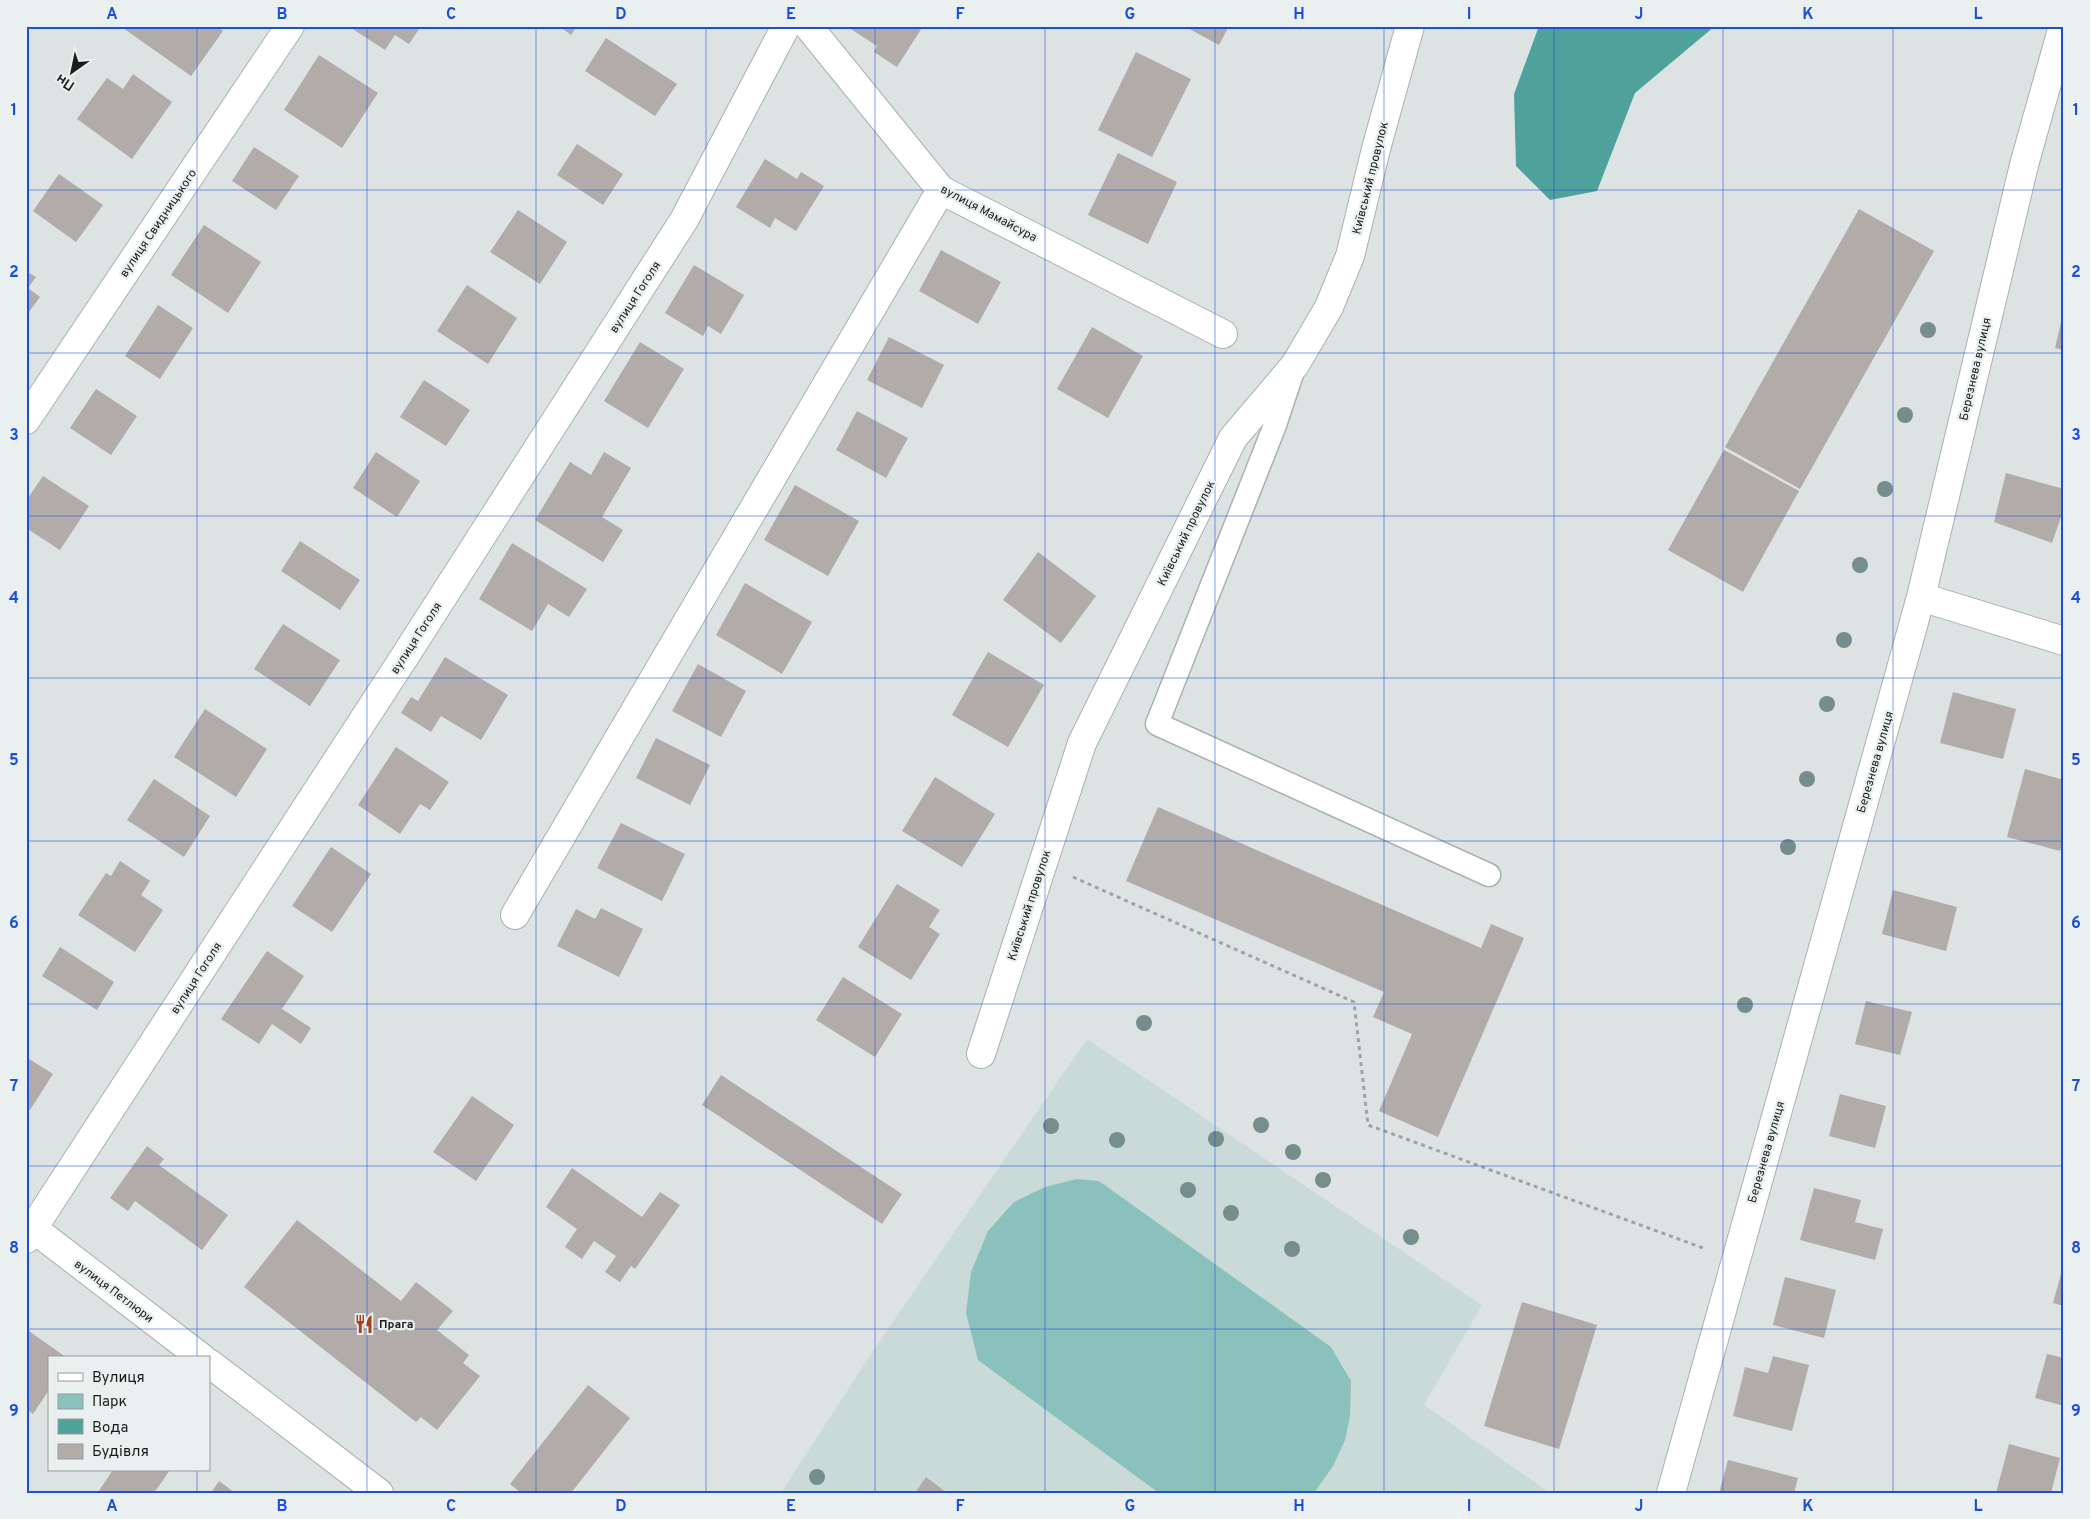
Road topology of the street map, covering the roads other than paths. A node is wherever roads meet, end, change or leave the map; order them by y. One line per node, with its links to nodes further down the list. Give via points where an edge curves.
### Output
1 (290, 26): 9 (street, вулиця Свидницького)
2 (786, 26): 15 (street, вулиця Гоголя, via 684,220 405,656)
3 (808, 26): 6 (street, вулиця Мамайсура)
4 (1410, 26): 8 (street, Київський провулок, via 1350,256 1328,307)
5 (2063, 26): 10 (street, Березнева вулиця, via 2024,165)
6 (940, 190): 7 (street, вулиця Мамайсура); 13 (street)
7 (1223, 334)
8 (1296, 365): 12 (lane, via 1157,724); 14 (street, Київський провулок, via 1234,438 1082,743)
9 (26, 420)
10 (1921, 597): 11 (street); 19 (street, Березнева вулиця)
11 (2064, 641)
12 (1489, 874)
13 (515, 915)
14 (981, 1054)
15 (28, 1230): 16 (street, вулиця Петлюри)
16 (199, 1356)
17 (210, 1364): 18 (street)
18 (379, 1493)
19 (1671, 1493)

